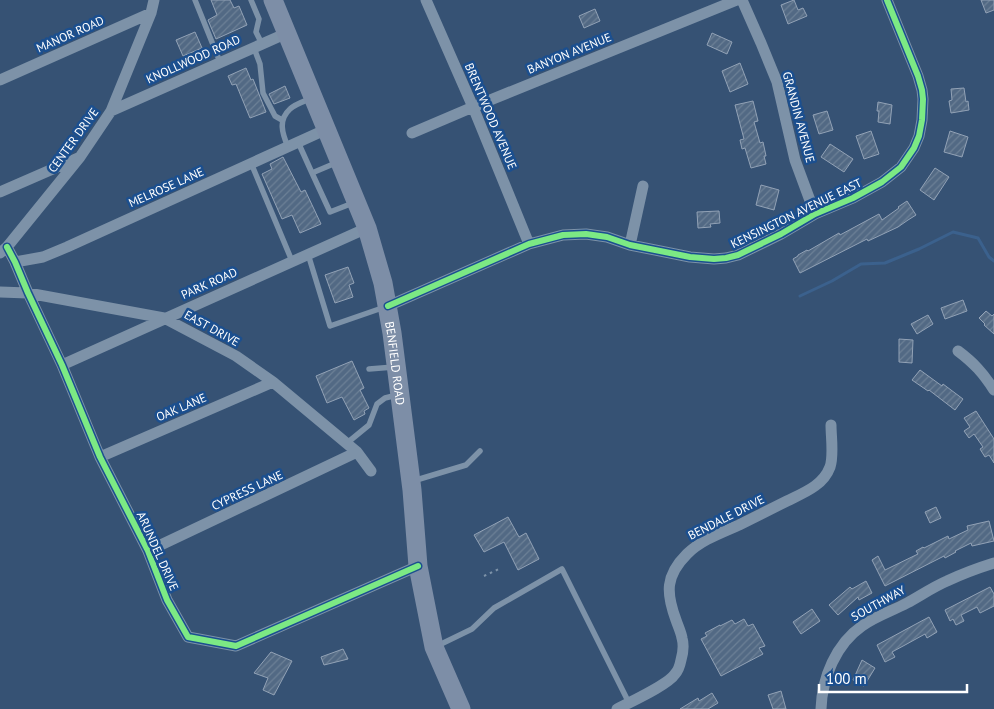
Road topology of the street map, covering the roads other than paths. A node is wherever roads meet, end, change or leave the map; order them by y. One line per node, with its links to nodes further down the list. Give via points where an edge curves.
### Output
1 (154, 0): 9 (street, CENTER DRIVE)
2 (195, 0): 12 (lane)
3 (251, 0): 11 (lane, via 259,19 256,32)
4 (273, 0): 10 (main road, BENFIELD ROAD)
5 (426, 0): 15 (street, BRENTWOOD AVENUE)
6 (737, 0): 15 (street, BANYON AVENUE)
7 (742, 0): 28 (street, GRANDIN AVENUE, via 777,82 796,160)
8 (887, 0): 28 (street, KENSINGTON AVENUE EAST, via 922,90 919,136 912,152 894,174)
9 (151, 13): 13 (street, MANOR ROAD); 16 (street, CENTER DRIVE)
10 (287, 33): 11 (street, KNOLLWOOD ROAD); 14 (main road, BENFIELD ROAD)
11 (258, 46): 12 (street, KNOLLWOOD ROAD); 17 (lane, via 263,93 275,116)
12 (220, 62): 16 (street, KNOLLWOOD ROAD)
13 (0, 80)
14 (314, 98): 17 (lane, via 290,108); 18 (main road, BENFIELD ROAD)
15 (473, 106): 19 (street, BANYON AVENUE); 30 (street, BRENTWOOD AVENUE)
16 (111, 111): 21 (street, CENTER DRIVE)
17 (282, 120): 20 (lane, via 282,132)
18 (327, 129): 20 (street, MELROSE LANE); 22 (main road, BENFIELD ROAD)
19 (412, 133)
20 (293, 144): 23 (street, MELROSE LANE); 24 (lane)
21 (80, 157): 26 (street); 32 (street, CENTER DRIVE)
22 (340, 161): 24 (lane); 27 (main road, BENFIELD ROAD)
23 (251, 163): 34 (lane); 35 (street, MELROSE LANE, via 67,247 43,257)
24 (312, 173): 27 (lane, via 330,212)
25 (643, 186): 31 (street)
26 (0, 192)
27 (356, 201): 29 (main road, BENFIELD ROAD)
28 (815, 214): 31 (street, KENSINGTON AVENUE EAST, via 748,252 726,258 690,256)
29 (367, 228): 33 (street, PARK ROAD); 38 (main road, BENFIELD ROAD)
30 (530, 244): 31 (street, KENSINGTON AVENUE EAST, via 563,235 586,234); 38 (street, KENSINGTON AVENUE EAST)
31 (630, 244)
32 (4, 250): 35 (street, ARUNDEL DRIVE)
33 (308, 254): 34 (street, PARK ROAD); 38 (lane, via 330,326)
34 (292, 261): 39 (street, PARK ROAD)
35 (15, 262): 37 (street, ARUNDEL DRIVE)
36 (0, 292): 37 (street, EAST DRIVE)
37 (28, 293): 39 (street, EAST DRIVE); 41 (street, ARUNDEL DRIVE)
38 (388, 306): 42 (main road, BENFIELD ROAD)
39 (164, 318): 41 (street, PARK ROAD); 44 (street, EAST DRIVE, via 236,356)
40 (958, 351): 45 (street, via 984,374)
41 (62, 365): 51 (street, ARUNDEL DRIVE)
42 (396, 366): 43 (lane); 46 (main road, BENFIELD ROAD)
43 (369, 369)
44 (273, 382): 48 (street, EAST DRIVE); 51 (street, OAK LANE)
45 (994, 390)
46 (399, 394): 48 (lane, via 377,404 368,425); 53 (main road, BENFIELD ROAD)
47 (831, 425): 58 (street, BENDALE DRIVE, via 831,465 820,482 692,548 682,558 670,581 669,594 683,638 680,664 675,675 662,685)
48 (346, 444): 50 (street, EAST DRIVE)
49 (480, 451): 53 (lane, via 466,465)
50 (357, 452): 52 (street, EAST DRIVE); 54 (street, CYPRESS LANE)
51 (100, 457): 54 (street, ARUNDEL DRIVE)
52 (371, 471)
53 (410, 482): 56 (main road, BENFIELD ROAD)
54 (148, 552): 56 (street, ARUNDEL DRIVE, via 188,637 236,646)
55 (994, 563): 61 (street, SOUTHWAY, via 946,581 860,627 845,642 831,664)
56 (418, 566): 57 (main road, BENFIELD ROAD)
57 (434, 647): 58 (lane, via 472,629 494,608 562,569); 59 (main road, BENFIELD ROAD)
58 (629, 703): 60 (street, BENDALE DRIVE)
59 (461, 709)
60 (617, 709)
61 (821, 709)

